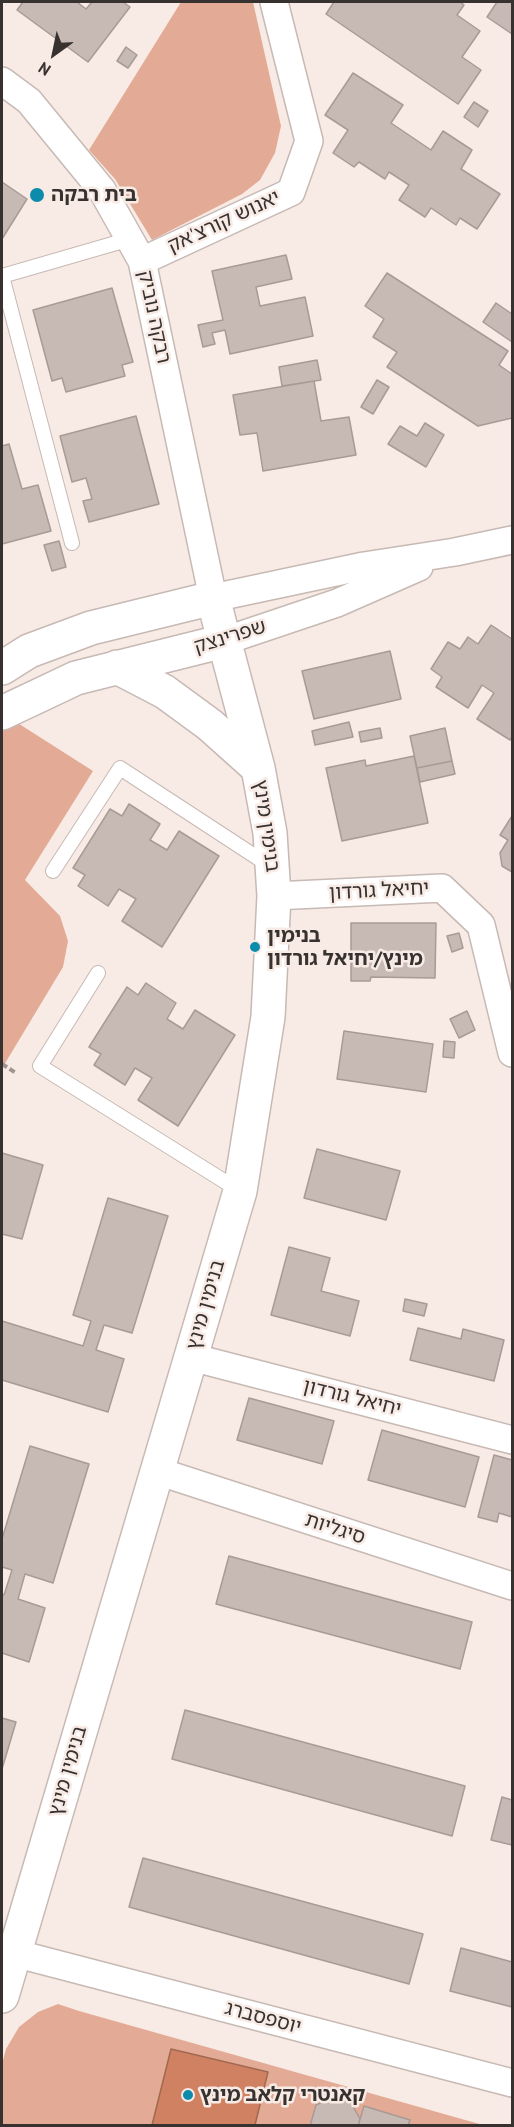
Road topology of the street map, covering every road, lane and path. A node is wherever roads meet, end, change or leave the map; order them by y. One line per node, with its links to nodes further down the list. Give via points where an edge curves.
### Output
1 (274, 2): 3 (street, יאנוש קורצ'אק, via 309,141 291,192)
2 (2, 81): 3 (street, רבקה נוביק, via 29,101 102,190)
3 (136, 250): 4 (lane); 8 (street, רבקה נוביק)
4 (2, 276): 6 (lane)
5 (513, 540): 7 (street, שפרינצק)
6 (72, 543)
7 (455, 552): 8 (street, שפרינצק, via 364,566); 9 (street, שפרינצק, via 337,603)
8 (213, 598): 9 (street, בנימין מינץ); 11 (street, שפרינצק, via 91,628 29,651)
9 (224, 641): 10 (street, שפרינצק); 13 (street, בנימין מינץ)
10 (117, 667): 12 (street, שפרינצק, via 76,678); 13 (street, via 165,692)
11 (2, 668)
12 (2, 713)
13 (258, 768): 15 (street, בנימין מינץ, via 270,833)
14 (53, 871): 15 (lane, via 120,768)
15 (273, 882): 17 (street, יחיאל גורדון, via 442,888 481,925); 18 (street, בנימין מינץ, via 268,1017)
16 (98, 973): 18 (lane, via 40,1066)
17 (513, 1053)
18 (240, 1191): 19 (street, בנימין מינץ)
19 (191, 1357): 20 (street, יחיאל גורדון); 21 (street, בנימין מינץ)
20 (513, 1440)
21 (157, 1471): 22 (street, סיגליות); 23 (street, בנימין מינץ)
22 (513, 1586)
23 (14, 1953): 24 (street, בנימין מינץ); 25 (street, יוספסברג)
24 (2, 1996)
25 (513, 2083)

